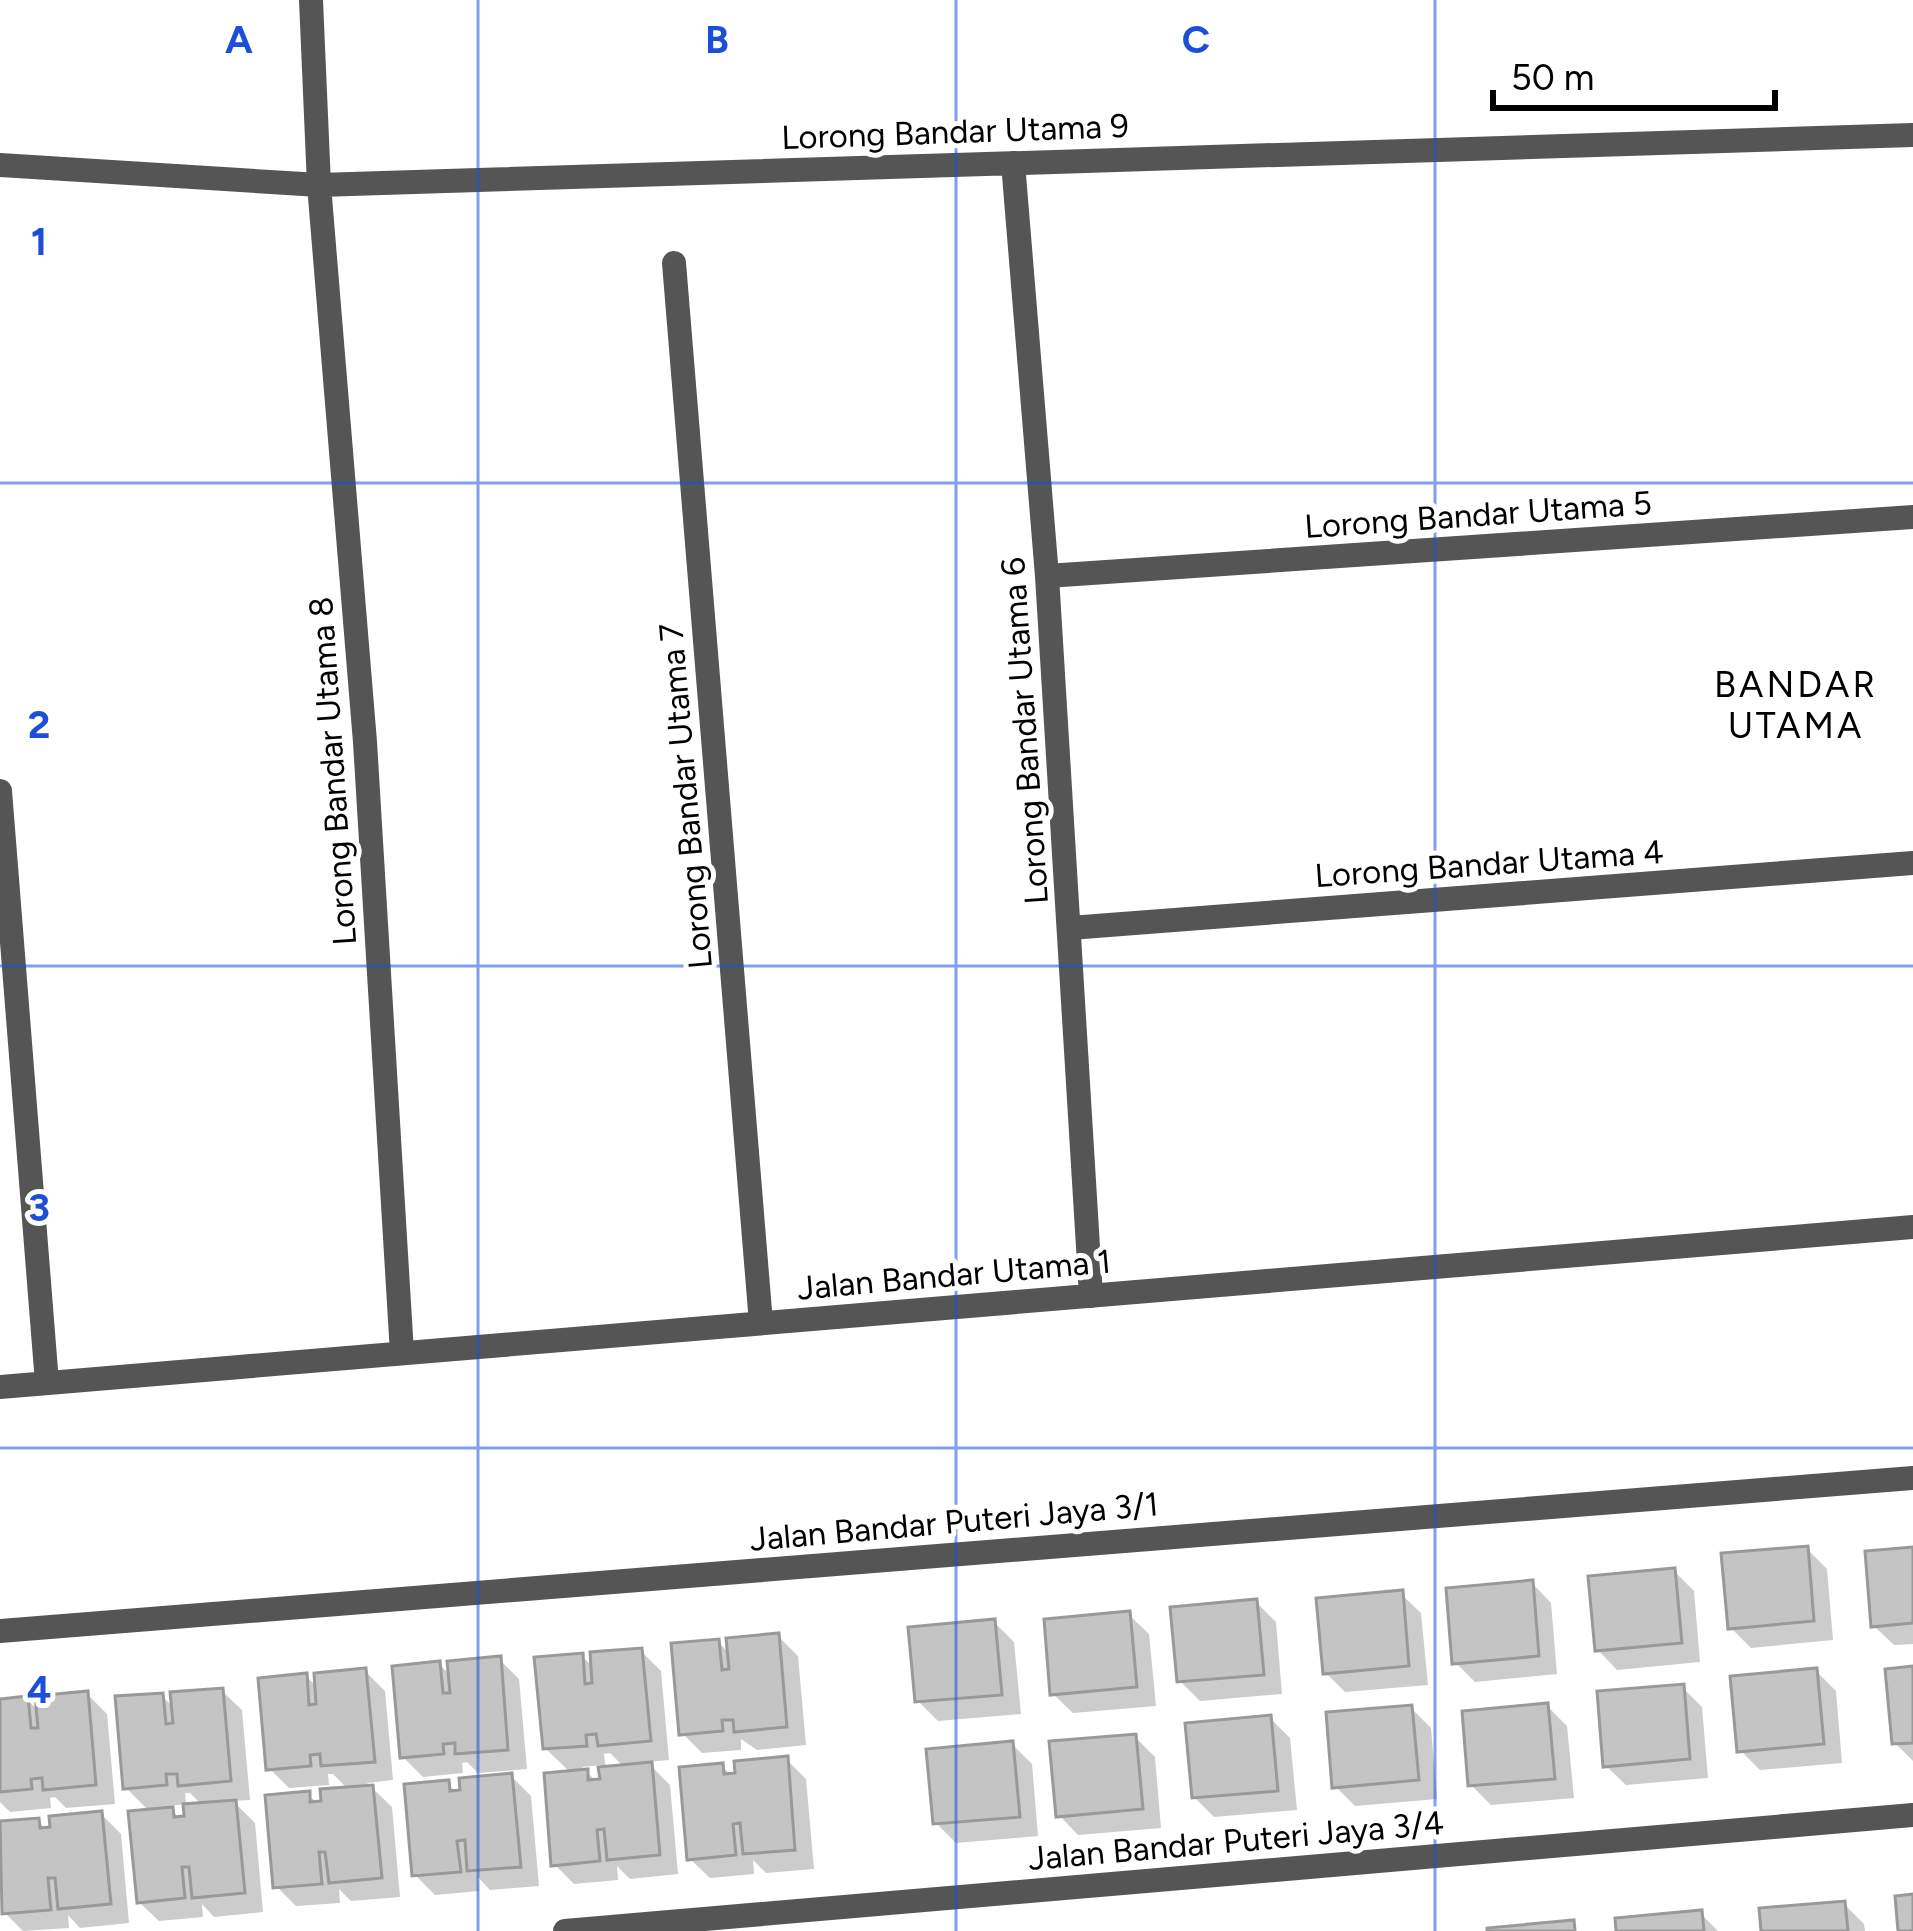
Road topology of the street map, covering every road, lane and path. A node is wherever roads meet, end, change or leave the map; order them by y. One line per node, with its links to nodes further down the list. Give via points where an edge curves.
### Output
1 (311, 0): 5 (street, Lorong Bandar Utama 8)
2 (1913, 135): 3 (street, Lorong Bandar Utama 9)
3 (1013, 163): 5 (street, Lorong Bandar Utama 9); 8 (street, Lorong Bandar Utama 6)
4 (0, 165): 5 (street, Lorong Bandar Utama 9)
5 (319, 185): 16 (street, Lorong Bandar Utama 8)
6 (674, 262): 15 (street, Lorong Bandar Utama 7)
7 (1913, 517): 8 (street, Lorong Bandar Utama 5)
8 (1047, 576): 11 (street, Lorong Bandar Utama 6)
9 (0, 791): 12 (street)
10 (1913, 863): 11 (street, Lorong Bandar Utama 4)
11 (1070, 928): 14 (street, Lorong Bandar Utama 6)
12 (9, 1031): 17 (street)
13 (1913, 1227): 14 (street, Jalan Bandar Utama 1)
14 (1091, 1296): 15 (street, Jalan Bandar Utama 1)
15 (761, 1323): 16 (street, Jalan Bandar Utama 1)
16 (402, 1353): 17 (street, Jalan Bandar Utama 1)
17 (46, 1383): 18 (street, Jalan Bandar Utama 1)
18 (0, 1387)
19 (1913, 1478): 20 (street, Jalan Bandar Puteri Jaya 3/1)
20 (0, 1631)
21 (1913, 1815): 22 (street, Jalan Bandar Puteri Jaya 3/4)
22 (565, 1931)

